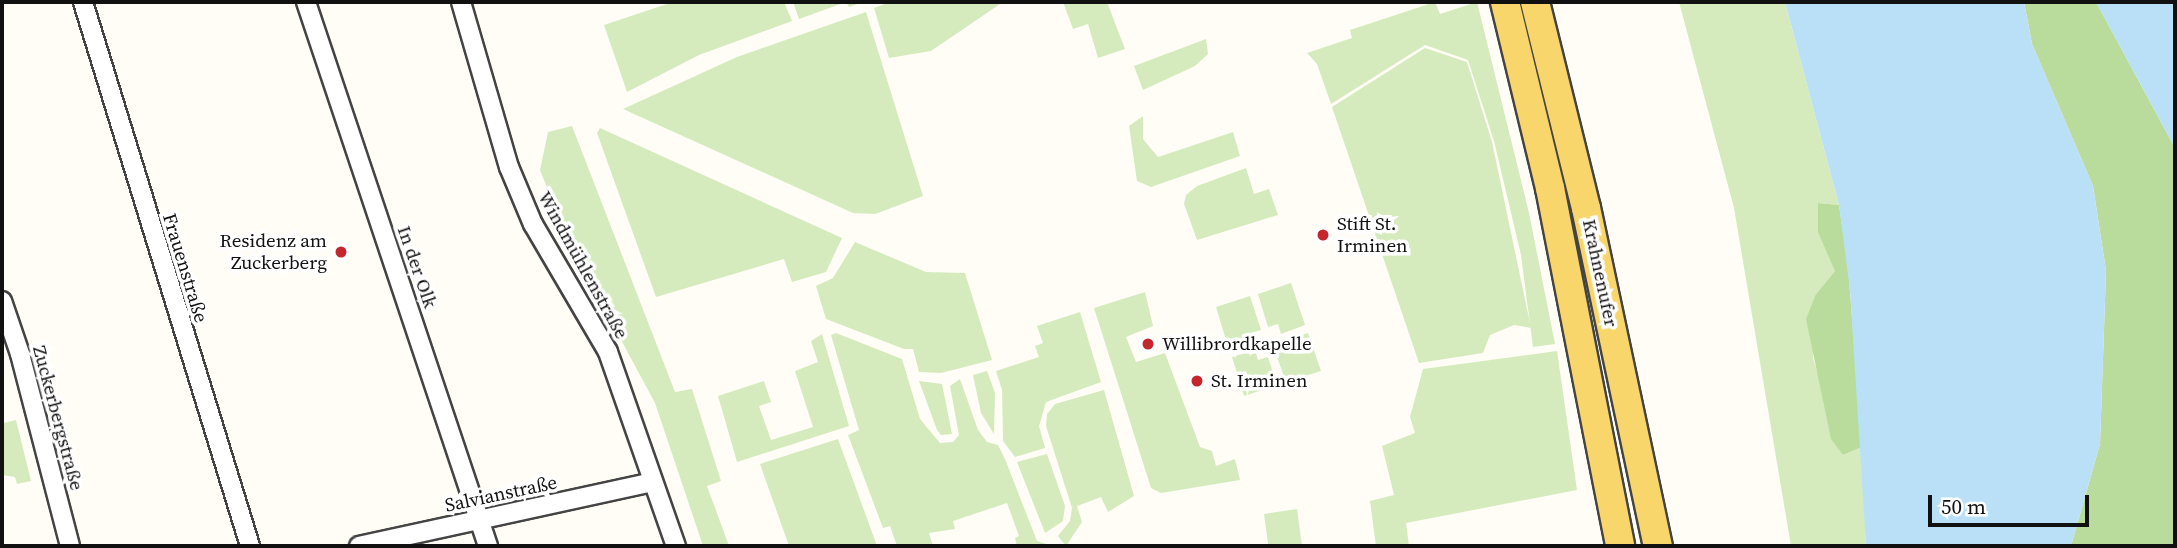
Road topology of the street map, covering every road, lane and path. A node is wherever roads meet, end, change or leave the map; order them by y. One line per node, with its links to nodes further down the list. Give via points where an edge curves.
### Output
1 (83, 2): 10 (street, Frauenstraße)
2 (306, 2): 8 (street, In der Olk)
3 (461, 2): 7 (street, Windmühlenstraße, via 518,188 544,245 608,352)
4 (1506, 2): 14 (main road, Krahnenufer, via 1550,188)
5 (1535, 2): 15 (main road, Krahnenufer, via 1586,208)
6 (2, 301): 9 (street, Zuckerbergstraße)
7 (652, 482): 8 (street, Salvianstraße); 13 (street, Windmühlenstraße)
8 (480, 520): 11 (street, Salvianstraße); 12 (street, In der Olk)
9 (70, 546)
10 (250, 546)
11 (359, 546)
12 (488, 546)
13 (676, 546)
14 (1620, 546)
15 (1658, 546)

